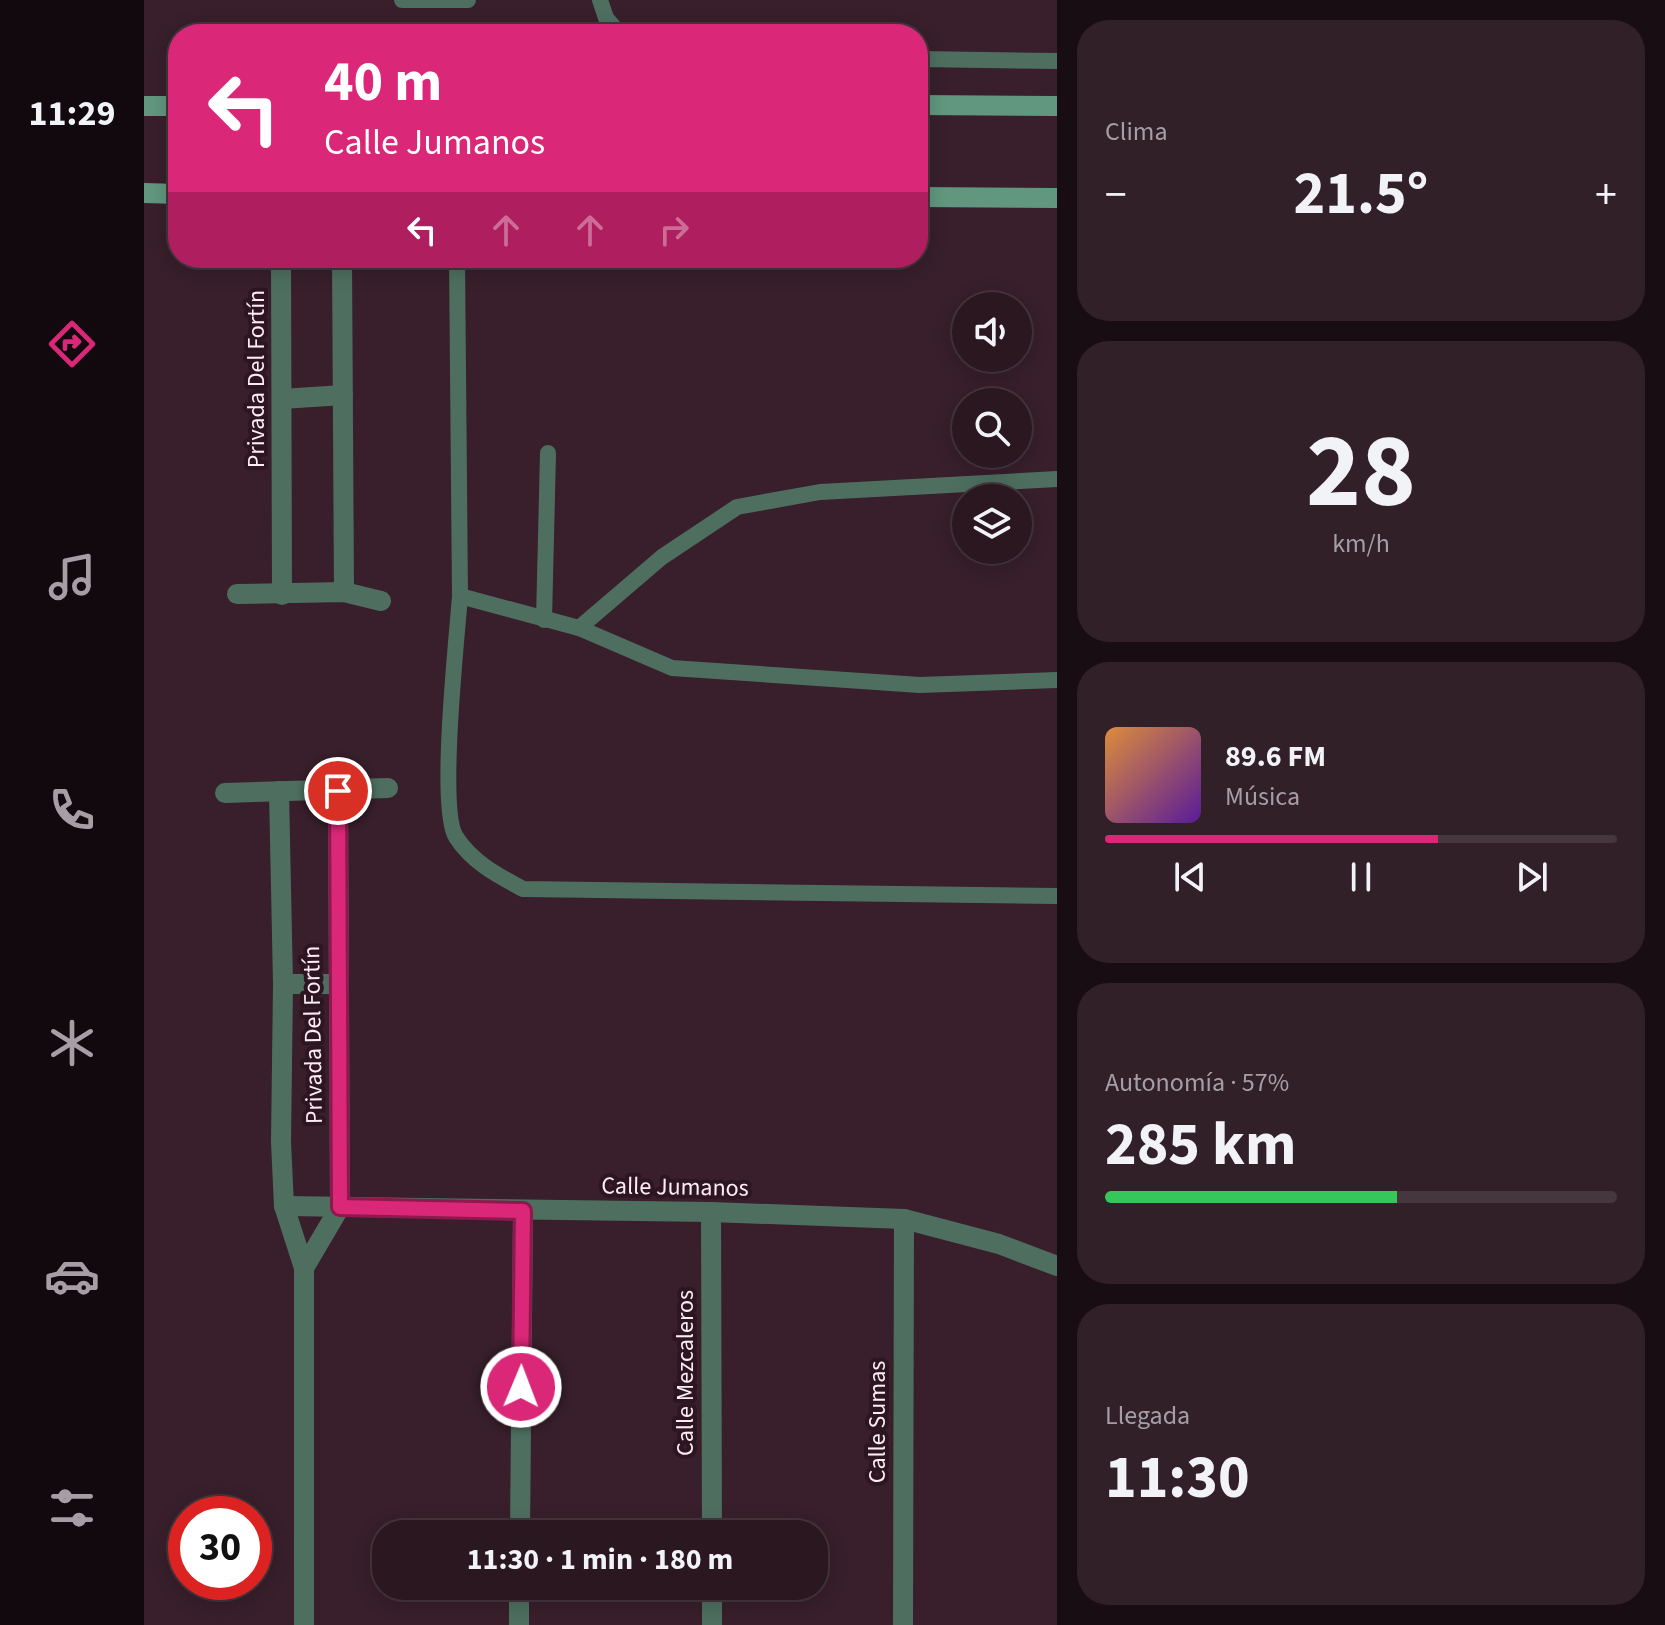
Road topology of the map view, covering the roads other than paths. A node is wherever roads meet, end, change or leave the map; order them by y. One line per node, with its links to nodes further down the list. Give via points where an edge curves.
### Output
1 (402, 0): 2 (lane)
2 (459, 0): 3 (lane)
3 (468, 0)
4 (600, 0): 5 (lane)
5 (611, 24)
6 (928, 59): 7 (lane)
7 (1057, 61)
8 (928, 105): 11 (main road)
9 (144, 106): 10 (main road)
10 (168, 106)
11 (1057, 106)
12 (144, 193): 13 (main road)
13 (168, 194)
14 (928, 197): 15 (main road)
15 (1057, 198)
16 (281, 268): 20 (street, Privada Del Fortín)
17 (342, 268): 19 (street)
18 (457, 268): 26 (lane)
19 (343, 395): 20 (street); 23 (street)
20 (282, 399): 25 (street, Privada Del Fortín)
21 (548, 453): 28 (lane)
22 (1057, 479): 29 (lane, via 820,492 737,507 662,557)
23 (344, 592): 25 (street); 27 (street)
24 (237, 594): 25 (street)
25 (282, 595)
26 (460, 596): 28 (lane); 35 (lane, via 448,793 454,834 483,868 523,889)
27 (381, 601)
28 (544, 620): 29 (lane)
29 (579, 628): 30 (lane, via 672,668 920,685)
30 (1057, 680)
31 (388, 788): 33 (street)
32 (279, 791): 33 (street); 34 (street); 36 (street, Privada Del Fortín)
33 (338, 791): 37 (street, Privada Del Fortín)
34 (225, 793)
35 (1057, 896)
36 (283, 984): 37 (street); 38 (street, Privada Del Fortín)
37 (338, 984): 39 (street, Privada Del Fortín)
38 (284, 1206): 39 (street, Calle Jumanos); 44 (street, Privada Del Fortín)
39 (340, 1207): 40 (street, Calle Jumanos); 44 (street)
40 (523, 1211): 41 (street, Calle Jumanos); 45 (street)
41 (711, 1212): 42 (street, Calle Jumanos); 46 (street, Calle Mezcaleros)
42 (904, 1219): 43 (street, Calle Jumanos); 52 (street, Calle Sumas)
43 (1057, 1266)
44 (304, 1268): 49 (street, Privada Del Fortín)
45 (520, 1520)
46 (712, 1520)
47 (519, 1600): 50 (street)
48 (712, 1600): 51 (street)
49 (304, 1625)
50 (519, 1625)
51 (712, 1625)
52 (903, 1625)

